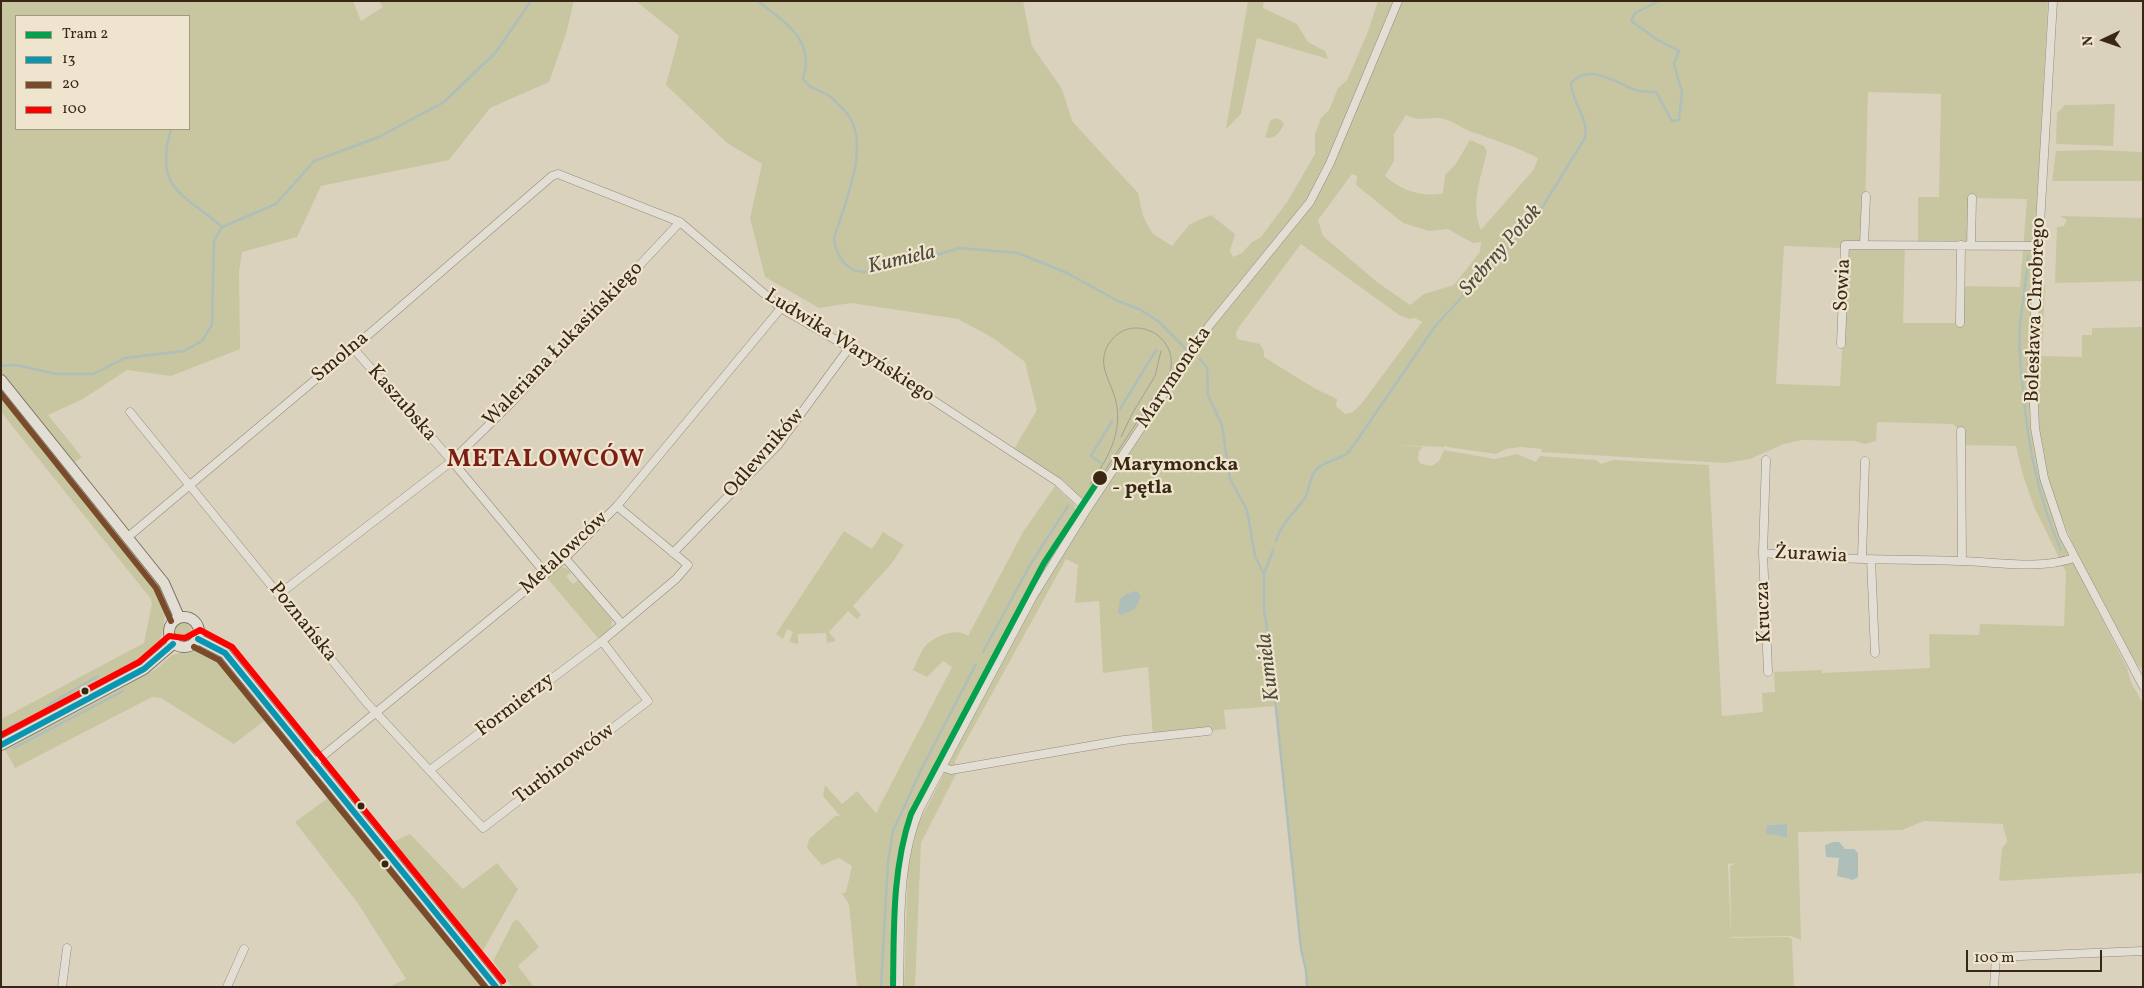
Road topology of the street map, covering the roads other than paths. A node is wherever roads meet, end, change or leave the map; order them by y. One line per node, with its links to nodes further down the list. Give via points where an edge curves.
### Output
1 (1398, 1): 24 (street, Marymoncka, via 1330,163 1310,202 1210,326)
2 (2053, 1): 10 (street, Bolesława Chrobrego)
3 (552, 176): 6 (street, Ludwika Waryńskiego, via 562,174); 14 (street, Smolna)
4 (1866, 196): 7 (street, Sowia)
5 (1972, 198): 9 (street)
6 (680, 222): 11 (street, Ludwika Waryńskiego); 20 (street, Waleriana Łukasińskiego, via 511,403)
7 (1864, 245): 8 (street, Sowia); 13 (street, Sowia, via 1846,245)
8 (1961, 246): 9 (street, Sowia); 12 (street)
9 (1971, 246): 10 (street, Sowia)
10 (2039, 246): 30 (street, Bolesława Chrobrego, via 2032,360 2035,428 2049,494)
11 (781, 308): 15 (street, Ludwika Waryńskiego); 23 (street, Metalowców)
12 (1960, 323)
13 (1841, 344)
14 (353, 348): 20 (street, Kaszubska); 22 (street, Smolna)
15 (849, 348): 24 (street, Ludwika Waryńskiego, via 1058,482); 26 (street, Odlewników, via 778,445)
16 (1, 380): 25 (main road)
17 (130, 412): 22 (street, Poznańska)
18 (1961, 431): 32 (street)
19 (1766, 460): 27 (street, Żurawia)
20 (452, 461): 33 (street, Kaszubska); 34 (street, Waleriana Łukasińskiego)
21 (1865, 461): 29 (street, Żurawia)
22 (190, 486): 25 (street, Smolna); 34 (street, Poznańska)
23 (617, 506): 26 (street); 28 (street, Metalowców)
24 (1086, 509): 47 (street, Marymoncka, via 1032,598)
25 (128, 537): 35 (main road, via 164,583)
26 (673, 553): 36 (street, via 688,565 676,580)
27 (1763, 553): 29 (street, Żurawia); 41 (street, Krucza)
28 (565, 558): 33 (street, Metalowców); 36 (street)
29 (1862, 558): 31 (street, Żurawia)
30 (2074, 558): 32 (street, Żurawia, via 2043,564); 42 (street, Bolesława Chrobrego)
31 (1871, 559): 32 (street, Żurawia); 40 (street, Żurawia)
32 (1962, 561)
33 (546, 574): 43 (street, Metalowców)
34 (278, 595): 43 (street, Poznańska)
35 (179, 617): 37 (main road, via 196,622); 39 (main road, via 168,629)
36 (622, 624): 38 (street)
37 (198, 639): 39 (main road, via 187,647); 46 (main road, via 225,652)
38 (602, 641): 48 (street, Formierzy); 49 (street, Turbinowców, via 648,701)
39 (173, 644): 45 (main road, via 144,669)
40 (1875, 653)
41 (1768, 672)
42 (2143, 686)
43 (376, 713): 46 (street, Metalowców); 48 (street, Poznańska)
44 (1208, 731): 47 (street, via 1124,740 951,770)
45 (1, 745)
46 (313, 764): 55 (main road)
47 (942, 767): 56 (street, Marymoncka, via 920,808 907,844)
48 (430, 770): 49 (street, Poznańska)
49 (483, 828)
50 (66, 948): 53 (street)
51 (244, 949): 54 (street)
52 (2143, 951): 57 (street, via 1996,957)
53 (62, 987)
54 (227, 987)
55 (496, 987)
56 (899, 987)
57 (1994, 987)

